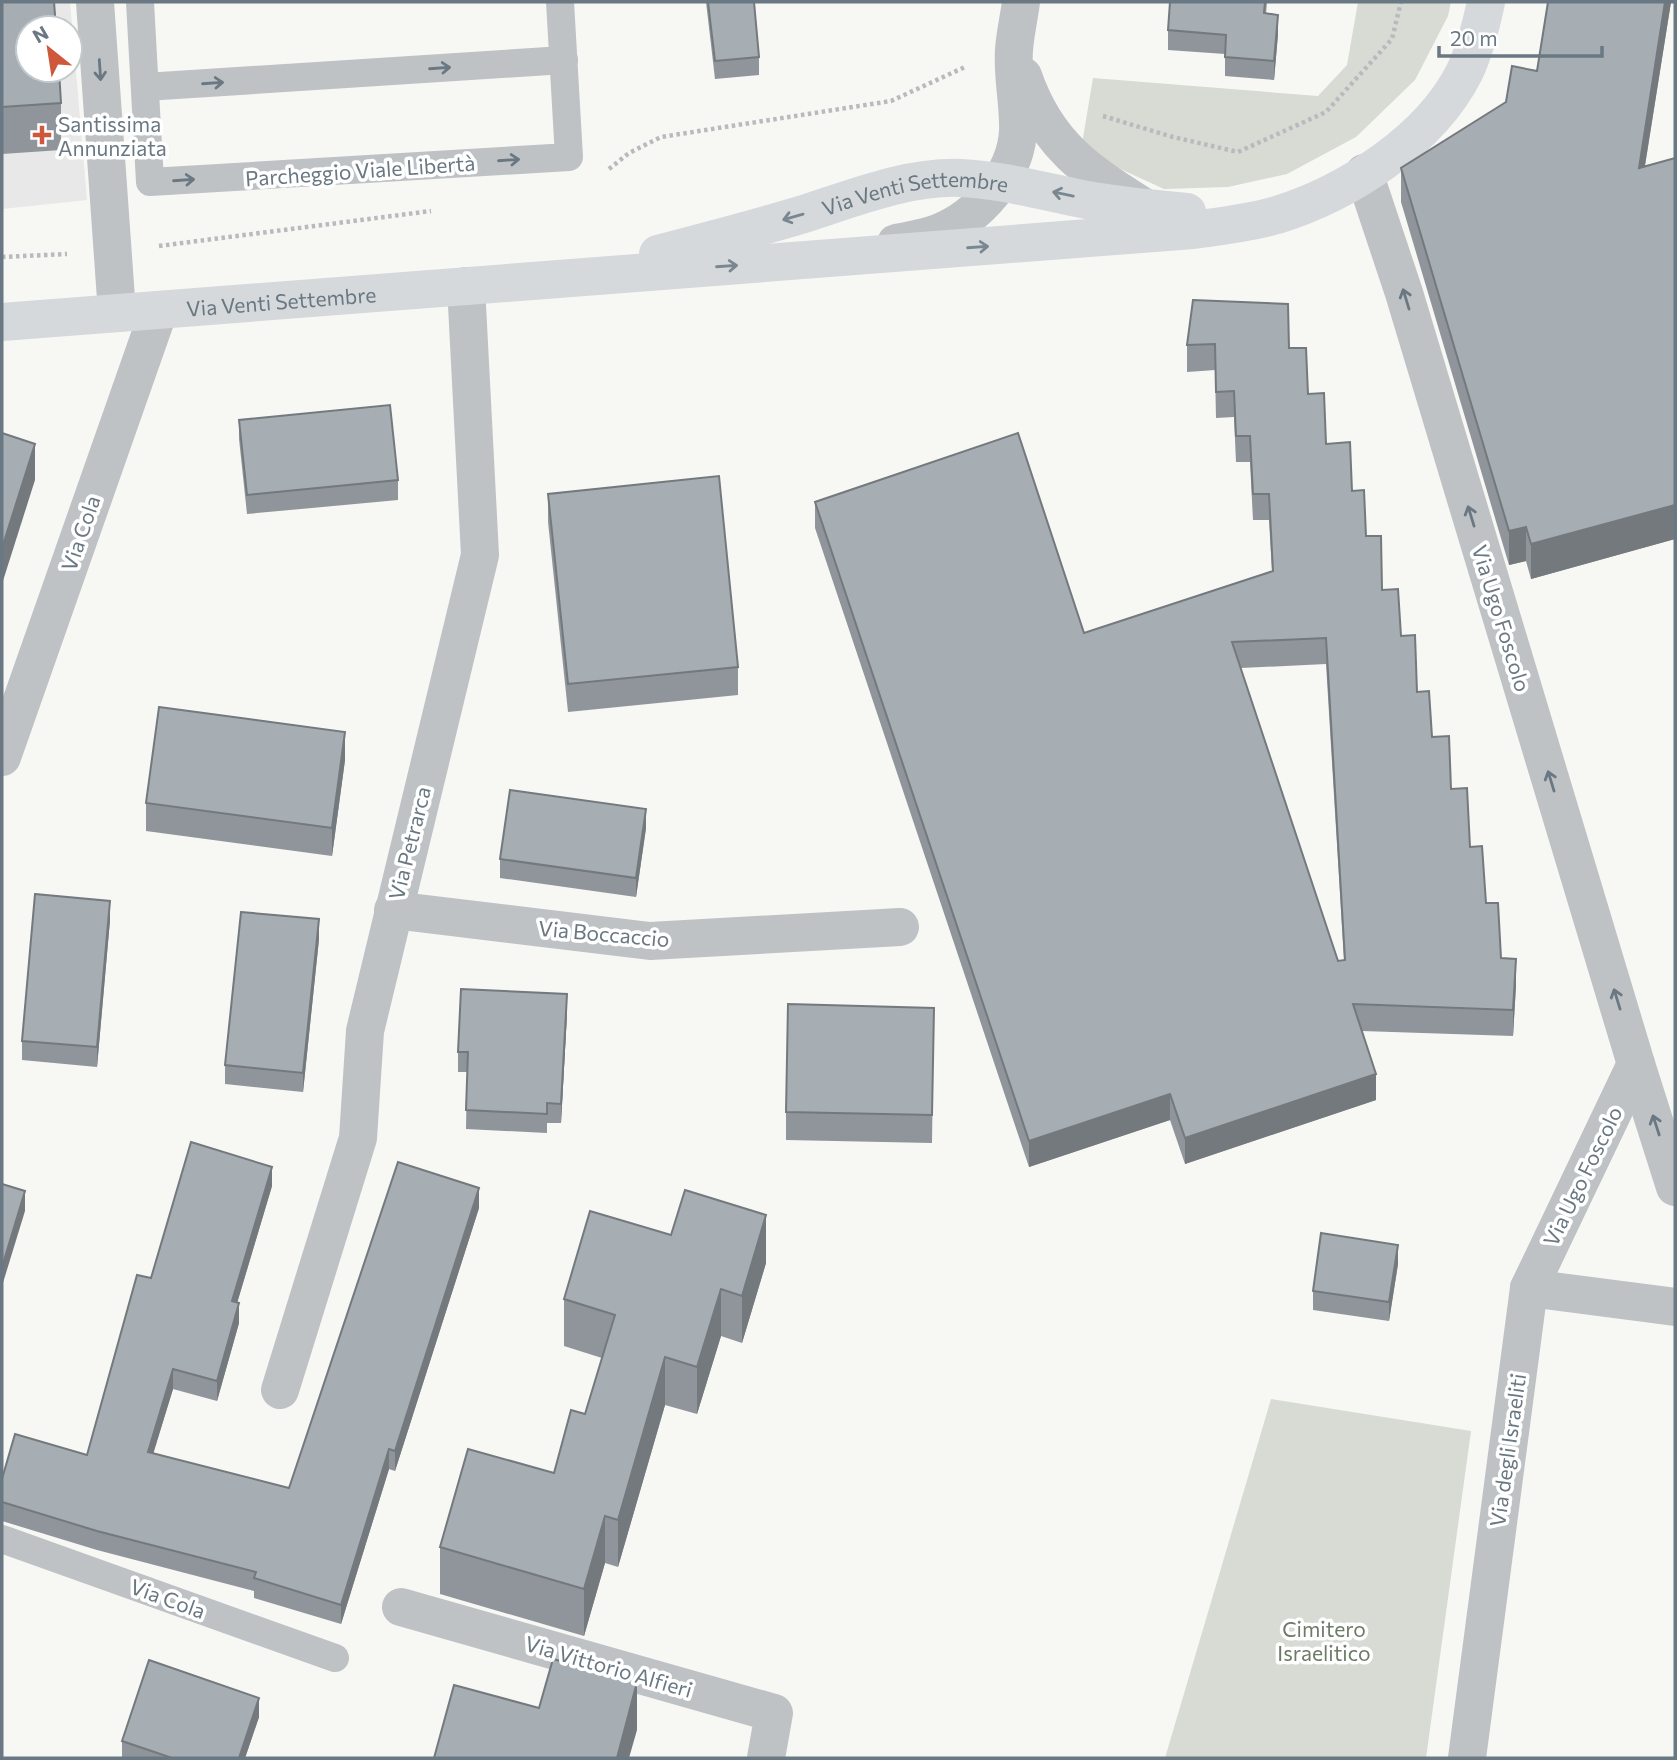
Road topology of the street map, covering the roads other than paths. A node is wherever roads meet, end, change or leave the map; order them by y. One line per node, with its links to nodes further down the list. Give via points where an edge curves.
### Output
1 (95, 2): 17 (street, one-way to 17)
2 (140, 2): 8 (lane, Parcheggio Viale Libertà)
3 (560, 2): 7 (lane, Parcheggio Viale Libertà)
4 (1021, 2): 6 (street)
5 (1486, 2): 9 (street, Via Venti Settembre, via 1480,33 1463,74 1442,105 1422,130)
6 (1014, 51): 10 (street, via 1018,133); 11 (street, via 1045,125 1070,156)
7 (564, 60): 8 (lane, one-way to 7); 8 (lane, Parcheggio Viale Libertà, one-way to 7, via 150,183 569,157)
8 (145, 87)
9 (1364, 173): 12 (street, Via Venti Settembre, via 1314,202); 22 (street, Via Ugo Foscolo, one-way to 9)
10 (1001, 183): 11 (street, Via Venti Settembre, one-way to 10); 13 (street, via 952,227); 14 (street, Via Venti Settembre, one-way to 14, via 960,178 872,191)
11 (1147, 209): 12 (street, Via Venti Settembre)
12 (1277, 215): 13 (street, Via Venti Settembre, one-way to 12, via 1193,230)
13 (833, 258): 14 (street, Via Venti Settembre, one-way to 13)
14 (561, 279): 15 (street, Via Venti Settembre)
15 (466, 286): 16 (street, Via Venti Settembre); 20 (street, Via Petrarca, via 480,555)
16 (159, 310): 17 (street, Via Venti Settembre); 19 (street, Via Cola)
17 (117, 313): 18 (street, Via Venti Settembre)
18 (2, 322)
19 (2, 757)
20 (393, 910): 21 (street, Via Boccaccio, via 650,941); 26 (street, Via Petrarca, via 365,1031 358,1138)
21 (900, 927)
22 (1636, 1064): 23 (street, Via Ugo Foscolo, one-way to 22); 24 (street, Via Ugo Foscolo)
23 (1675, 1186)
24 (1529, 1289): 25 (street); 31 (street, Via degli Israeliti)
25 (1675, 1307)
26 (280, 1391)
27 (2, 1539): 29 (lane, Via Cola)
28 (401, 1607): 30 (street, Via Vittorio Alfieri, via 774,1713)
29 (335, 1658)
30 (766, 1758)
31 (1467, 1758)

